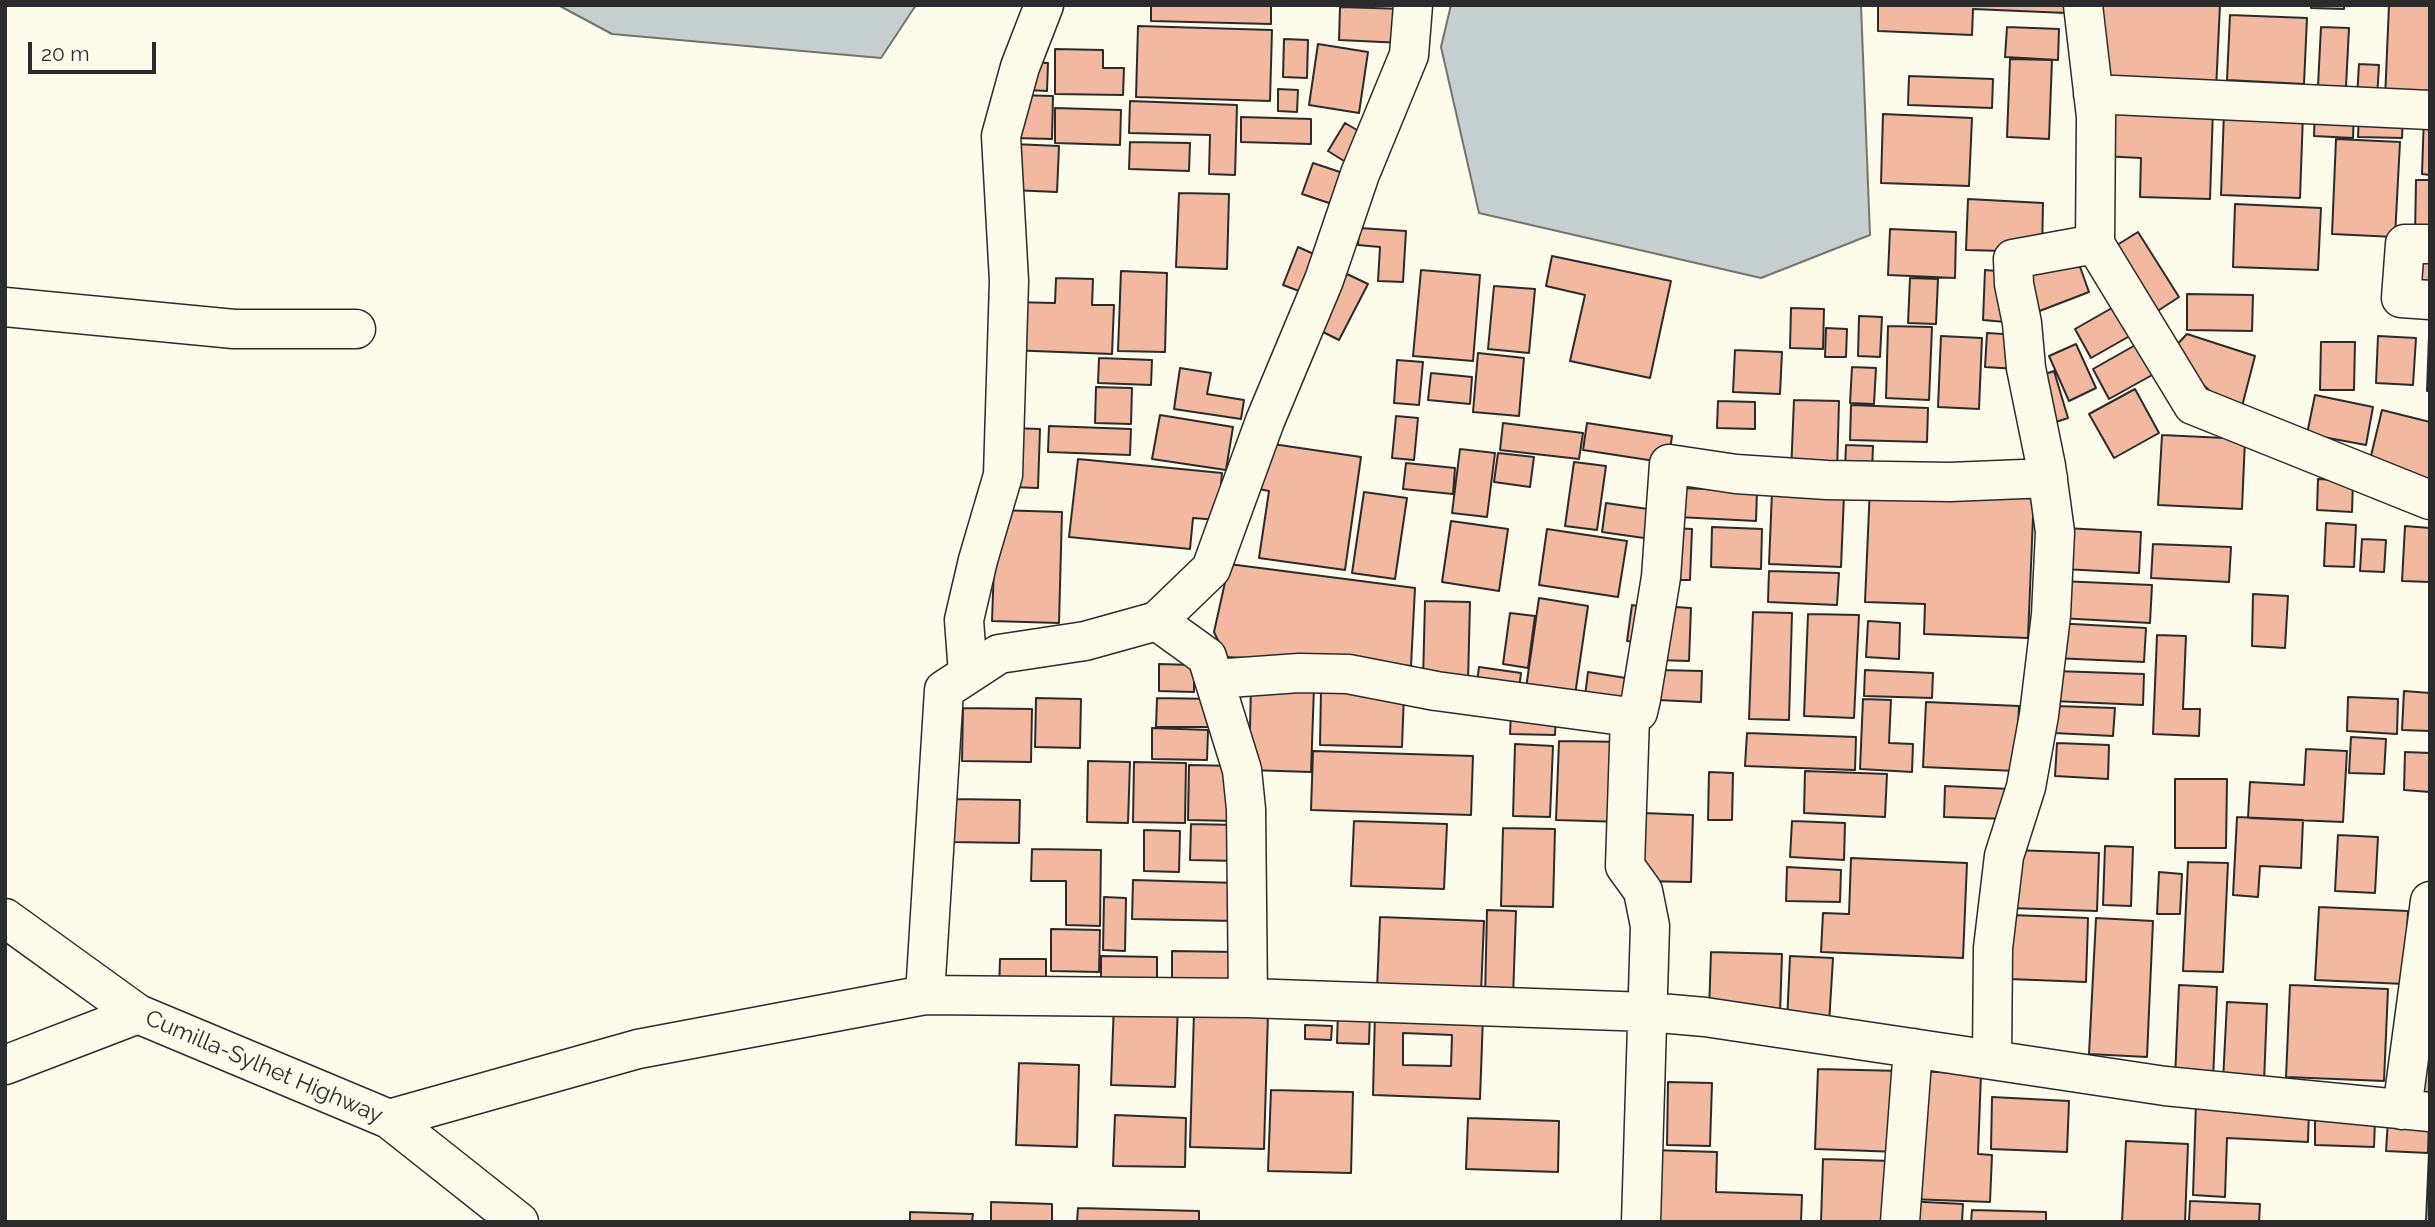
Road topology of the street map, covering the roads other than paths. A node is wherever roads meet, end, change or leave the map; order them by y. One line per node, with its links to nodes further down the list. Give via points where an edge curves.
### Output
1 (1044, 5): 14 (main road, via 1001,136 1009,281 1003,475 964,620)
2 (1413, 5): 13 (main road, via 1409,55 1211,569)
3 (2083, 5): 4 (main road)
4 (2093, 94): 5 (main road); 6 (main road)
5 (2430, 110)
6 (2095, 244): 11 (main road, via 2013,259 2026,368); 12 (main road, via 2193,405)
7 (2430, 244): 8 (main road, via 2405,244 2401,298)
8 (2430, 300)
9 (5, 307): 10 (main road, via 234,329)
10 (356, 329)
11 (2048, 478): 16 (main road, via 1827,480 1669,464 1661,577 1641,699 1638,712); 24 (main road, via 2055,532 2051,615 2026,787 2004,856 1993,948)
12 (2430, 500)
13 (1157, 621): 14 (main road, via 1085,641 999,654); 15 (main road, via 1207,657)
14 (968, 674): 19 (main road, via 944,690)
15 (1214, 680): 16 (main road, via 1348,674 1449,693); 20 (main road, via 1242,770)
16 (1630, 717): 21 (main road, via 1625,866 1643,891 1650,926)
17 (2430, 901): 26 (main road)
18 (5, 918): 22 (main road, Cumilla-Sylhet Highway)
19 (925, 995): 20 (main road); 27 (main road, via 638,1049)
20 (1248, 998): 21 (main road)
21 (1648, 1012): 23 (main road); 29 (main road)
22 (138, 1014): 25 (main road); 27 (main road, Cumilla-Sylhet Highway)
23 (1913, 1048): 24 (main road); 30 (main road)
24 (1992, 1060): 26 (main road, via 2165,1086)
25 (5, 1065)
26 (2416, 1111)
27 (389, 1119): 28 (main road, Cumilla-Sylhet Highway)
28 (519, 1222)
29 (1641, 1222)
30 (1900, 1222)

